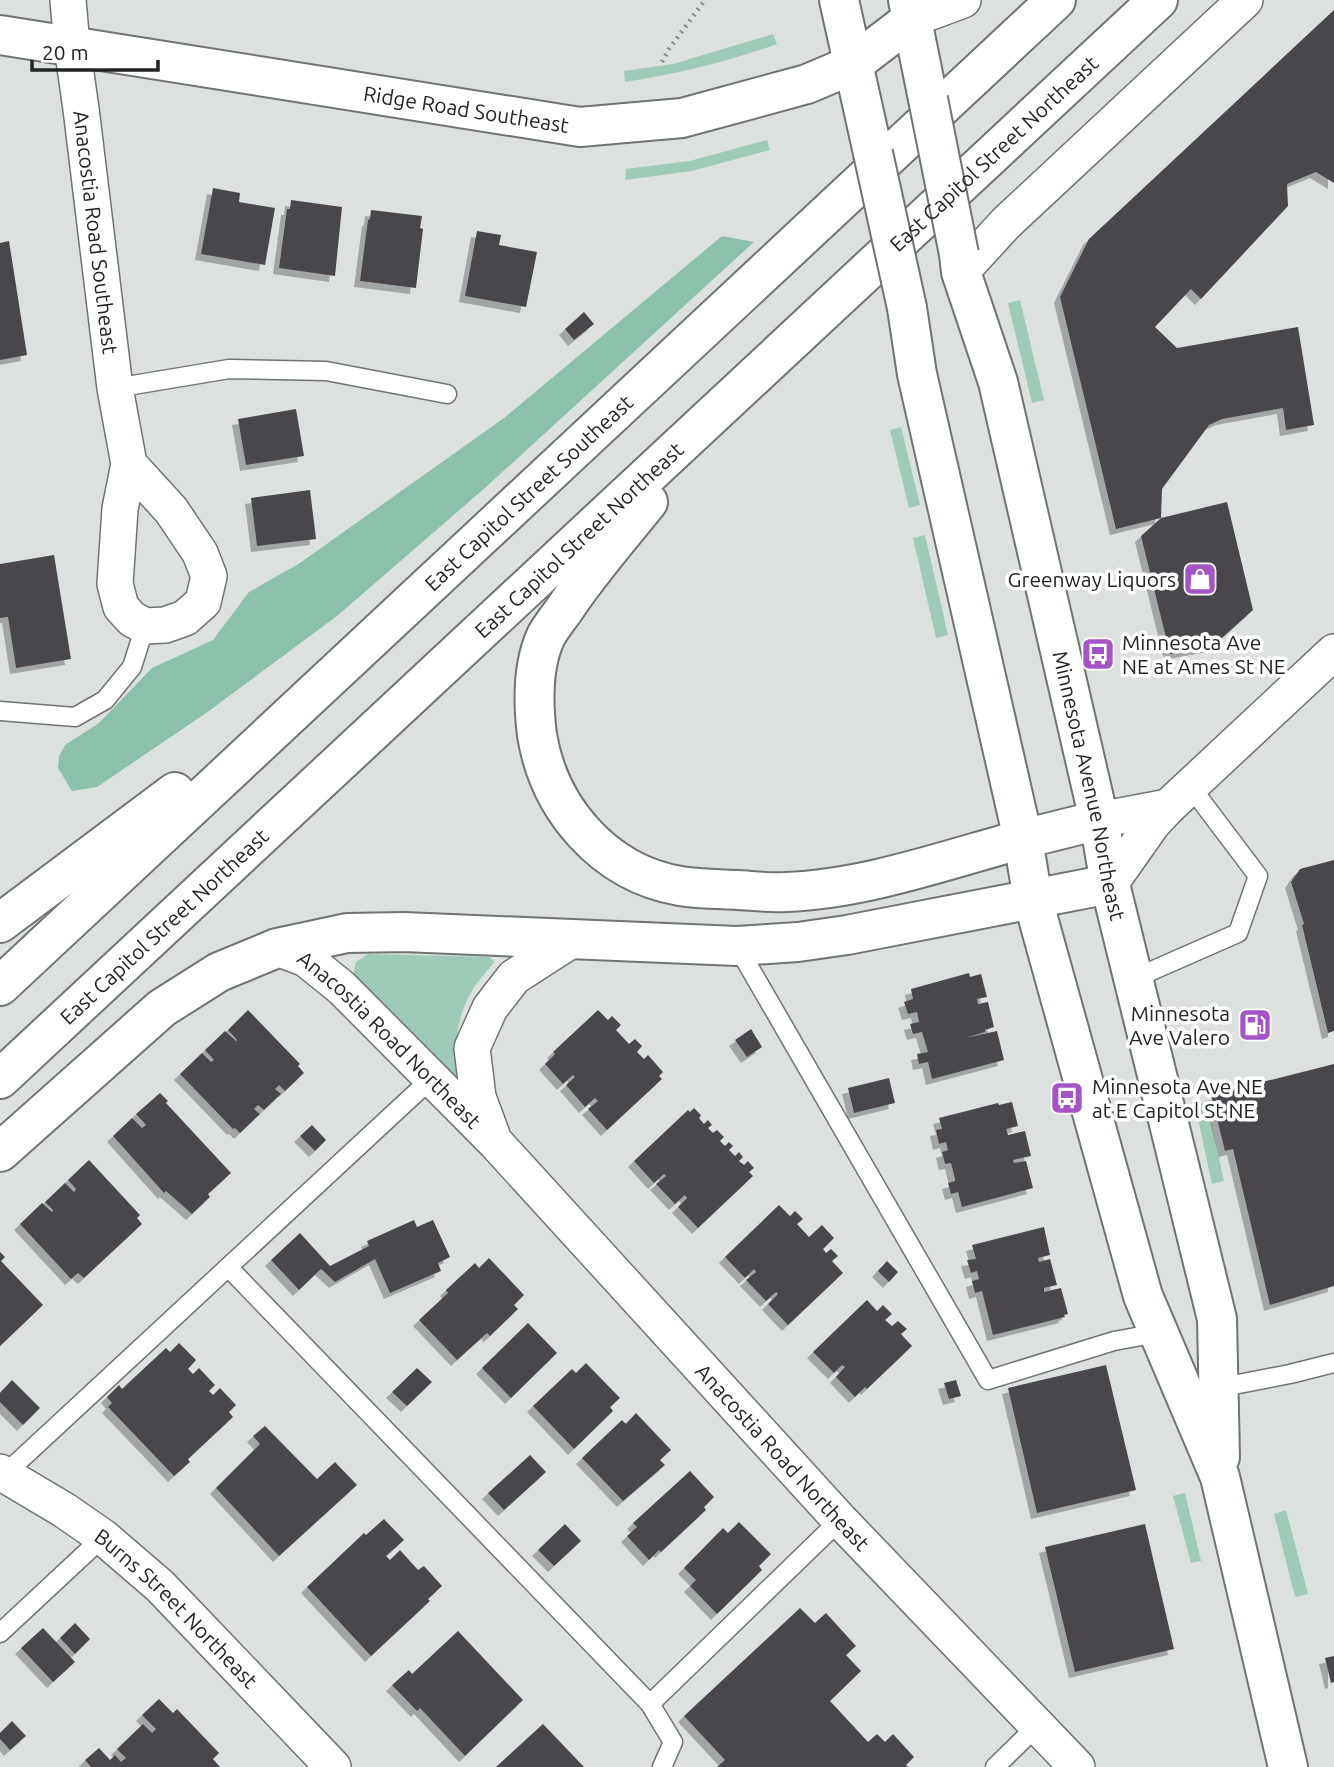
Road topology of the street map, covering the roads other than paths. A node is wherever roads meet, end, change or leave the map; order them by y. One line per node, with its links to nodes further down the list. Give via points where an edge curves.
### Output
1 (68, 0): 9 (street, Anacostia Road Southeast)
2 (839, 0): 10 (main road, Minnesota Avenue Northeast)
3 (963, 0): 7 (street)
4 (1056, 0): 17 (main road, East Capitol Street Southeast)
5 (1158, 0): 12 (main road, East Capitol Street Northeast)
6 (1245, 0): 11 (street)
7 (910, 9): 10 (main road, Ridge Road Southeast); 11 (main road, Minnesota Avenue Northeast, bridge)
8 (0, 35): 9 (main road, Ridge Road Southeast)
9 (72, 46): 10 (main road, Ridge Road Southeast, via 580,127 682,118 795,88); 13 (street, Anacostia Road Southeast)
10 (852, 65): 22 (main road, Minnesota Avenue Northeast, bridge)
11 (960, 263): 21 (main road, Minnesota Avenue Northeast, via 998,382)
12 (825, 311): 22 (main road, via 690,450 577,590 546,637 535,677 535,717 550,783 579,829 600,849 625,866 680,886 784,892 828,888); 32 (main road, East Capitol Street Northeast)
13 (115, 388): 14 (lane, via 229,369 326,371); 15 (street, Anacostia Road Southeast)
14 (447, 394)
15 (129, 464): 16 (street, Anacostia Road Southeast, via 120,509 115,584 121,607); 16 (street, via 171,510 200,553 209,576 203,602 185,618)
16 (145, 626): 19 (lane, via 132,667 105,700 75,716)
17 (377, 633): 25 (main road, via 132,826); 30 (main road, East Capitol Street Southeast)
18 (1334, 652): 20 (street)
19 (0, 711)
20 (1179, 797): 21 (street); 23 (street, via 1153,824); 29 (lane, via 1258,876 1238,933)
21 (1099, 820): 22 (main road); 23 (main road, Minnesota Avenue Northeast)
22 (1023, 839): 24 (main road, Minnesota Avenue Northeast)
23 (1110, 884): 24 (main road); 29 (main road, Minnesota Avenue Northeast)
24 (1033, 901): 27 (main road, via 987,906 847,936); 36 (main road, Minnesota Avenue Northeast, via 1143,1296)
25 (0, 923)
26 (573, 939): 27 (main road); 28 (main road, via 347,933); 33 (street, Anacostia Road Northeast, via 514,977 490,1008 472,1048 478,1097)
27 (737, 946): 36 (lane, via 988,1380 1114,1341)
28 (277, 948): 31 (street, Anacostia Road Northeast, via 306,958 342,988); 34 (main road, via 219,972 162,1007)
29 (1133, 979): 38 (main road, Minnesota Avenue Northeast, via 1217,1319)
30 (0, 986)
31 (432, 1078): 33 (street, Anacostia Road Northeast); 35 (lane)
32 (0, 1079)
33 (495, 1142): 41 (street, Anacostia Road Northeast)
34 (0, 1152)
35 (228, 1267): 39 (lane); 44 (lane)
36 (1158, 1333): 40 (main road, Minnesota Avenue Northeast)
37 (1334, 1363): 38 (lane)
38 (1218, 1388): 40 (main road, Minnesota Avenue Northeast)
39 (3, 1473): 42 (street, Burns Street Northeast)
40 (1220, 1477): 50 (main road, Minnesota Avenue Northeast)
41 (840, 1520): 44 (lane); 45 (street, Anacostia Road Northeast)
42 (103, 1537): 43 (lane); 46 (street, Burns Street Northeast, via 160,1586)
43 (0, 1633)
44 (649, 1704): 47 (lane, via 673,1742)
45 (1038, 1726): 48 (lane); 49 (street, Anacostia Road Northeast)
46 (333, 1767)
47 (663, 1767)
48 (995, 1767)
49 (1077, 1767)
50 (1288, 1767)

